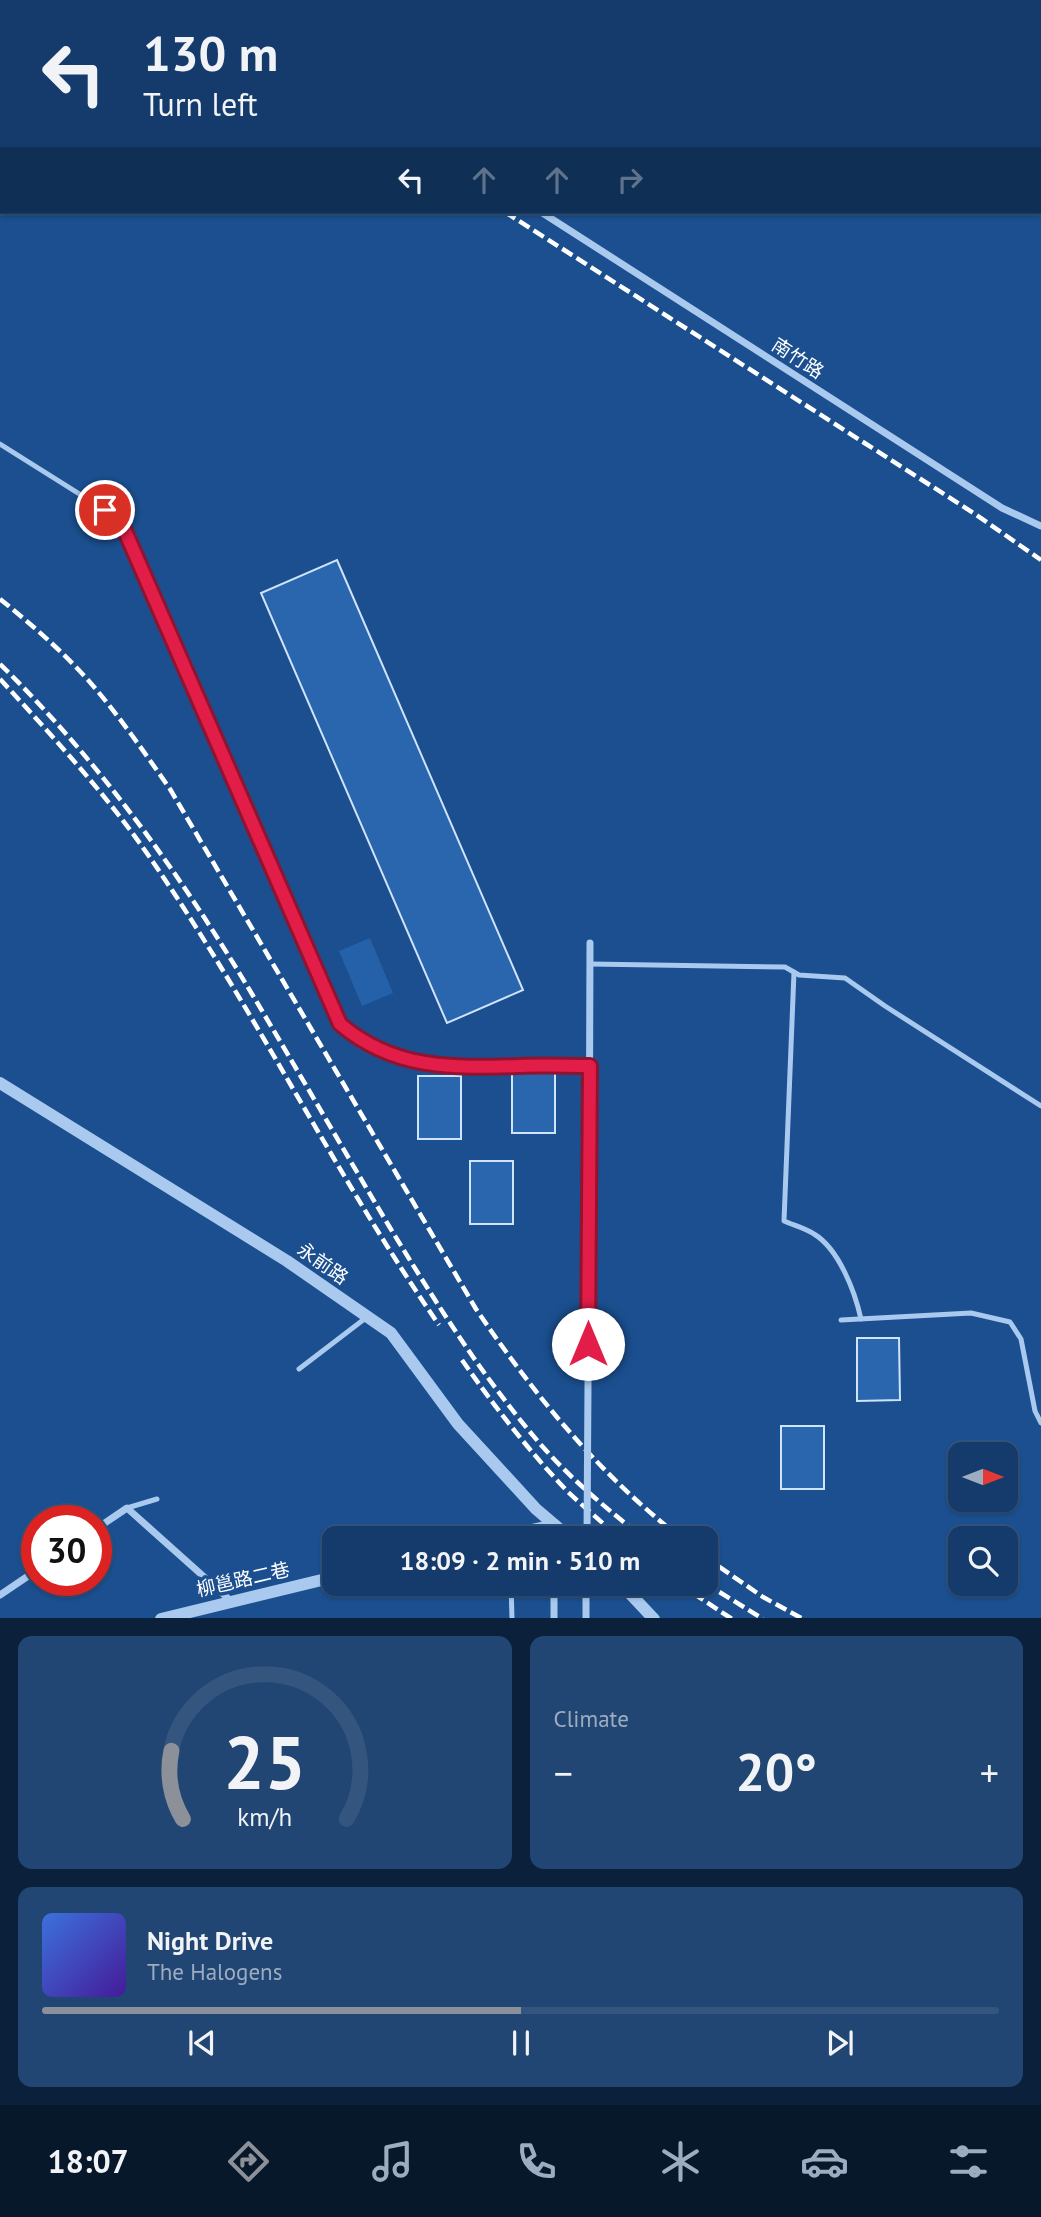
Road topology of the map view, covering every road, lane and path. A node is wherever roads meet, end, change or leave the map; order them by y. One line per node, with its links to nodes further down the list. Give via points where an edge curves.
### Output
1 (544, 214): 3 (street, 南竹路, via 1002,508)
2 (0, 444): 7 (lane, via 105,510 125,531 340,1024 356,1038 398,1058 454,1068)
3 (1041, 526)
4 (590, 943): 5 (street)
5 (590, 964): 6 (lane, via 785,967); 7 (street)
6 (794, 972): 9 (lane, via 845,978); 11 (lane, via 784,1221 816,1234 838,1258)
7 (590, 1066): 20 (street, bridge)
8 (0, 1083): 10 (street, 永前路, via 287,1261)
9 (1041, 1106)
10 (367, 1317): 13 (lane); 18 (street, 永前路, via 391,1333 458,1424)
11 (861, 1319): 12 (lane); 14 (lane, via 971,1313 1010,1322 1021,1339)
12 (841, 1320)
13 (299, 1369)
14 (1041, 1423)
15 (157, 1499): 16 (lane)
16 (127, 1508): 17 (street); 28 (street)
17 (112, 1518)
18 (554, 1525): 19 (street)
19 (550, 1526)
20 (587, 1526)
21 (322, 1580): 28 (street, 柳邕路二巷)
22 (21, 1581): 23 (street)
23 (0, 1595)
24 (511, 1596): 30 (lane)
25 (554, 1596): 31 (street)
26 (586, 1596): 32 (street)
27 (632, 1596): 33 (street)
28 (232, 1602): 29 (street, 柳邕路二巷)
29 (165, 1618)
30 (512, 1618)
31 (554, 1618)
32 (586, 1618)
33 (652, 1618)

